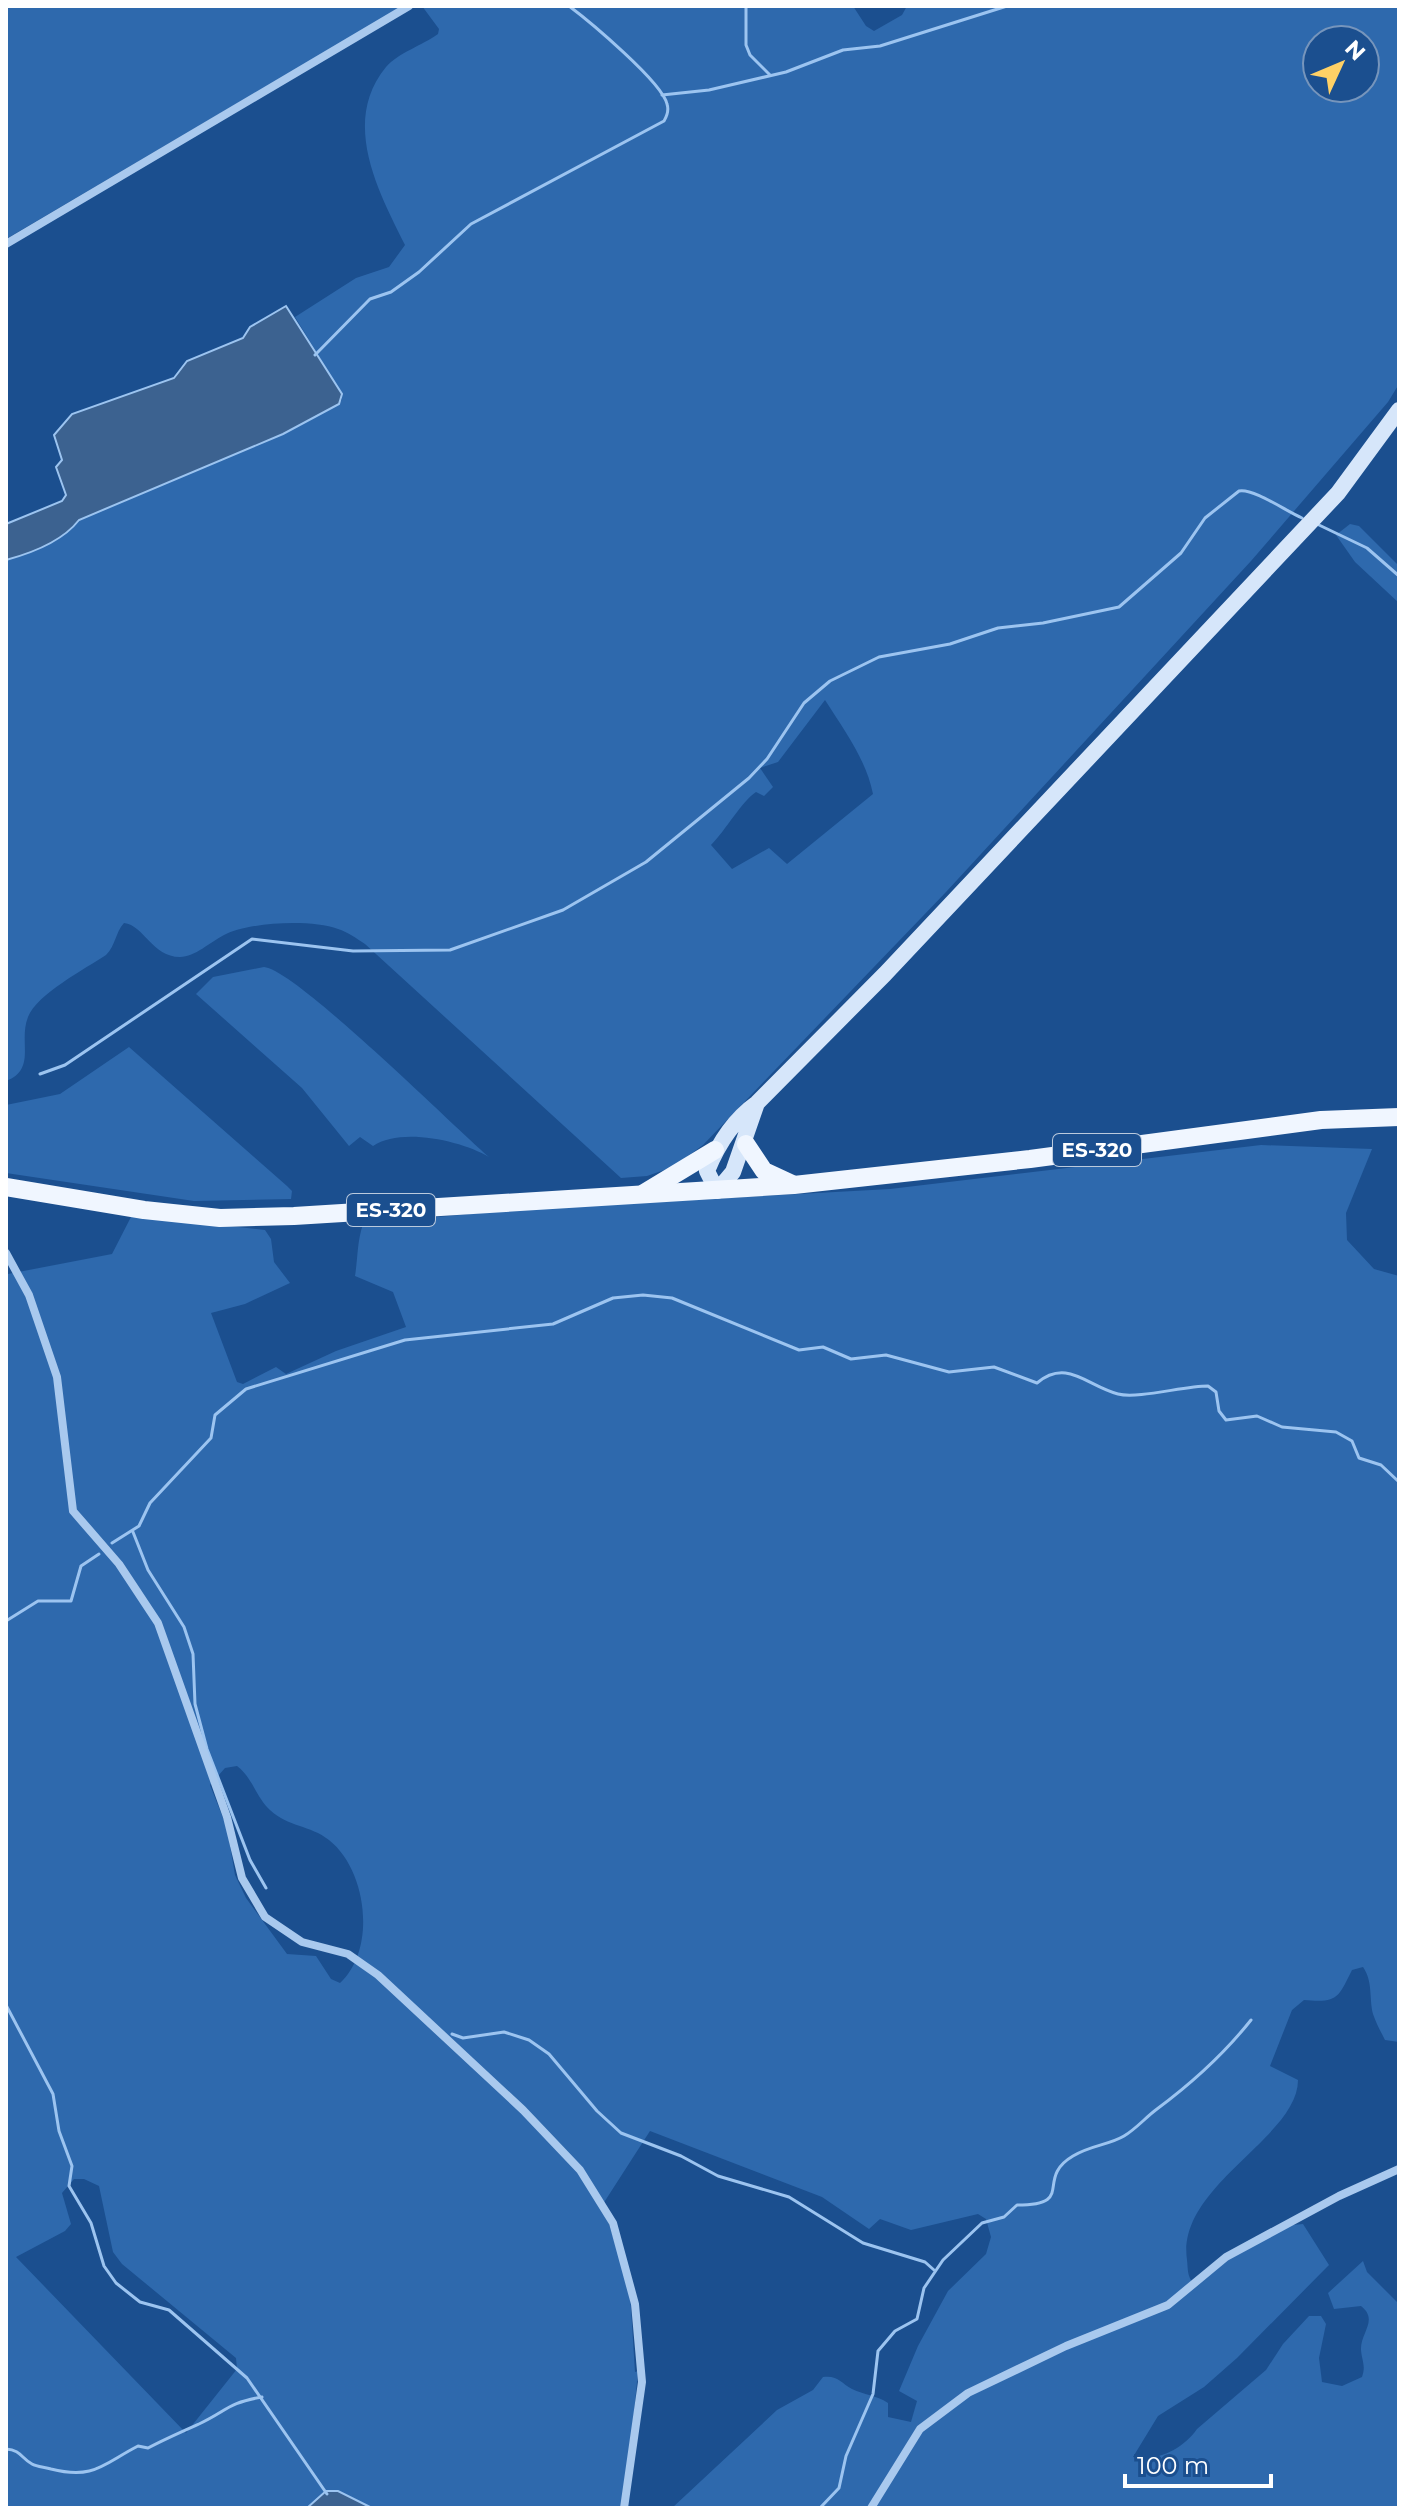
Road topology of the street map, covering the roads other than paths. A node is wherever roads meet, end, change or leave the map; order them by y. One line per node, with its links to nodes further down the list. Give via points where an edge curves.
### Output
1 (409, 6): 2 (street)
2 (6, 244)
3 (1399, 410): 4 (street, via 1338,493)
4 (757, 1103): 6 (street); 7 (street)
5 (1399, 1117): 8 (main road, ES-320, via 1308,1121)
6 (746, 1144): 8 (main road, via 764,1171); 10 (street)
7 (715, 1150): 10 (street, via 707,1171); 11 (main road)
8 (794, 1185): 10 (main road, ES-320)
9 (6, 1187): 11 (main road, ES-320, via 220,1218)
10 (717, 1191): 11 (main road, ES-320)
11 (638, 1196)
12 (6, 1253): 14 (street, via 29,1295 57,1377 73,1511 119,1564 158,1623 227,1817 242,1878 265,1917 302,1942 348,1954 378,1975 580,2170 613,2223 635,2304 642,2382)
13 (1399, 2169): 15 (street, via 1226,2257 1168,2305 968,2393 920,2429)
14 (624, 2508)
15 (871, 2508)

